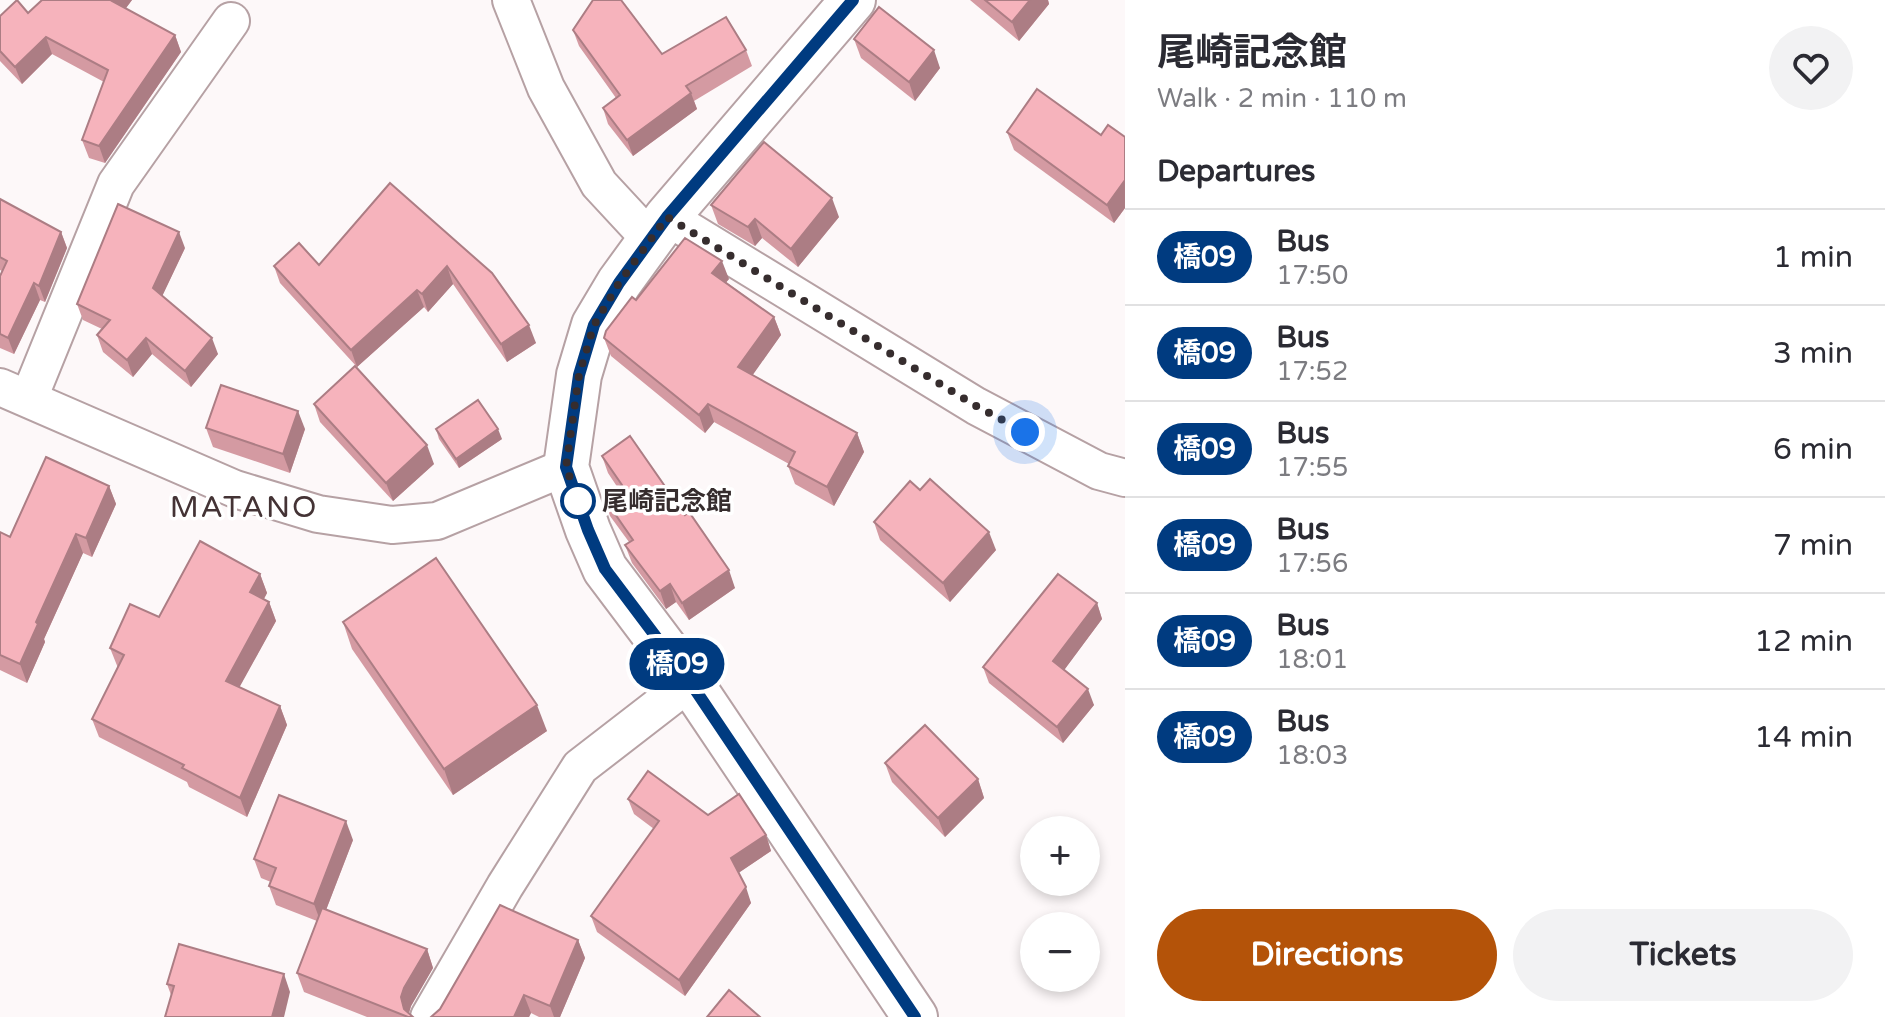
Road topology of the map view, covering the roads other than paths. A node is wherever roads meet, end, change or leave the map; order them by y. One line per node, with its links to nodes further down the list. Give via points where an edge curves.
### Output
1 (511, 0): 4 (street, via 546,88 599,184)
2 (853, 0): 4 (street)
3 (231, 21): 5 (street, via 116,184)
4 (659, 228): 6 (street, via 594,325 579,375); 7 (street, via 976,406 1099,471)
5 (14, 392): 6 (street, via 235,489 318,514 392,525 437,521)
6 (566, 467): 8 (street, via 605,569)
7 (1125, 478)
8 (690, 682): 9 (street, via 580,767); 10 (street)
9 (429, 1017)
10 (915, 1017)

